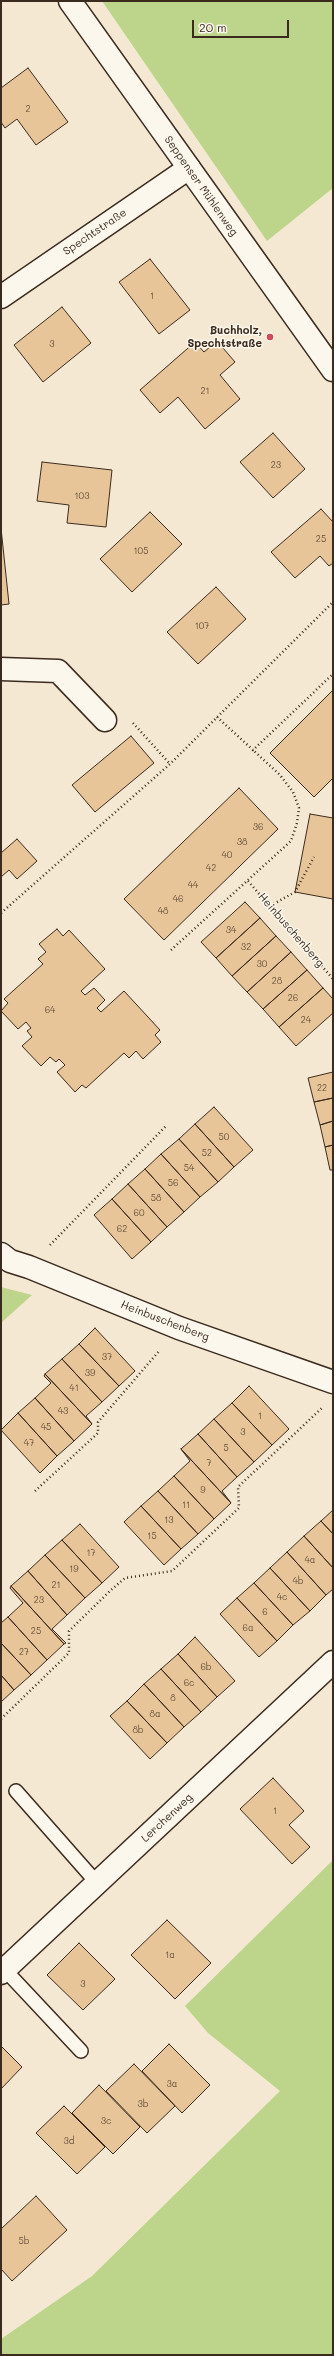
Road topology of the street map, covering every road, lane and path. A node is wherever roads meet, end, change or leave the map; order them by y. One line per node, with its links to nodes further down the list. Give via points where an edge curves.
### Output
1 (70, 1): 2 (street, Seppenser Mühlenweg)
2 (189, 168): 3 (street, Spechtstraße); 4 (street, Seppenser Mühlenweg)
3 (1, 296)
4 (333, 370)
5 (333, 602): 8 (path)
6 (1, 669): 9 (street, via 58,671)
7 (333, 674): 10 (path)
8 (217, 717): 10 (path); 11 (path)
9 (105, 720): 11 (path, via 124,713)
10 (254, 750): 13 (path, via 280,775 293,792 299,808 291,841)
11 (170, 764): 15 (path)
12 (314, 857): 14 (path, via 295,892)
13 (248, 881): 14 (path, Heinbuschenberg); 16 (path)
14 (270, 906): 17 (path, Heinbuschenberg)
15 (1, 913)
16 (171, 950)
17 (333, 980)
18 (166, 1126): 20 (path)
19 (1, 1254): 20 (street, Heinbuschenberg, via 10,1261)
20 (29, 1267): 21 (street, Heinbuschenberg)
21 (179, 1328): 22 (street, Heinbuschenberg); 24 (path, via 98,1422 98,1433)
22 (333, 1382)
23 (323, 1407): 26 (path, via 238,1487 239,1508 172,1571 125,1578 111,1590 70,1631 68,1653)
24 (35, 1491)
25 (333, 1662): 28 (street, Lerchenweg)
26 (1, 1719)
27 (16, 1791): 28 (lane)
28 (97, 1883): 29 (street, Lerchenweg)
29 (3, 1972): 30 (lane)
30 (81, 2051)

